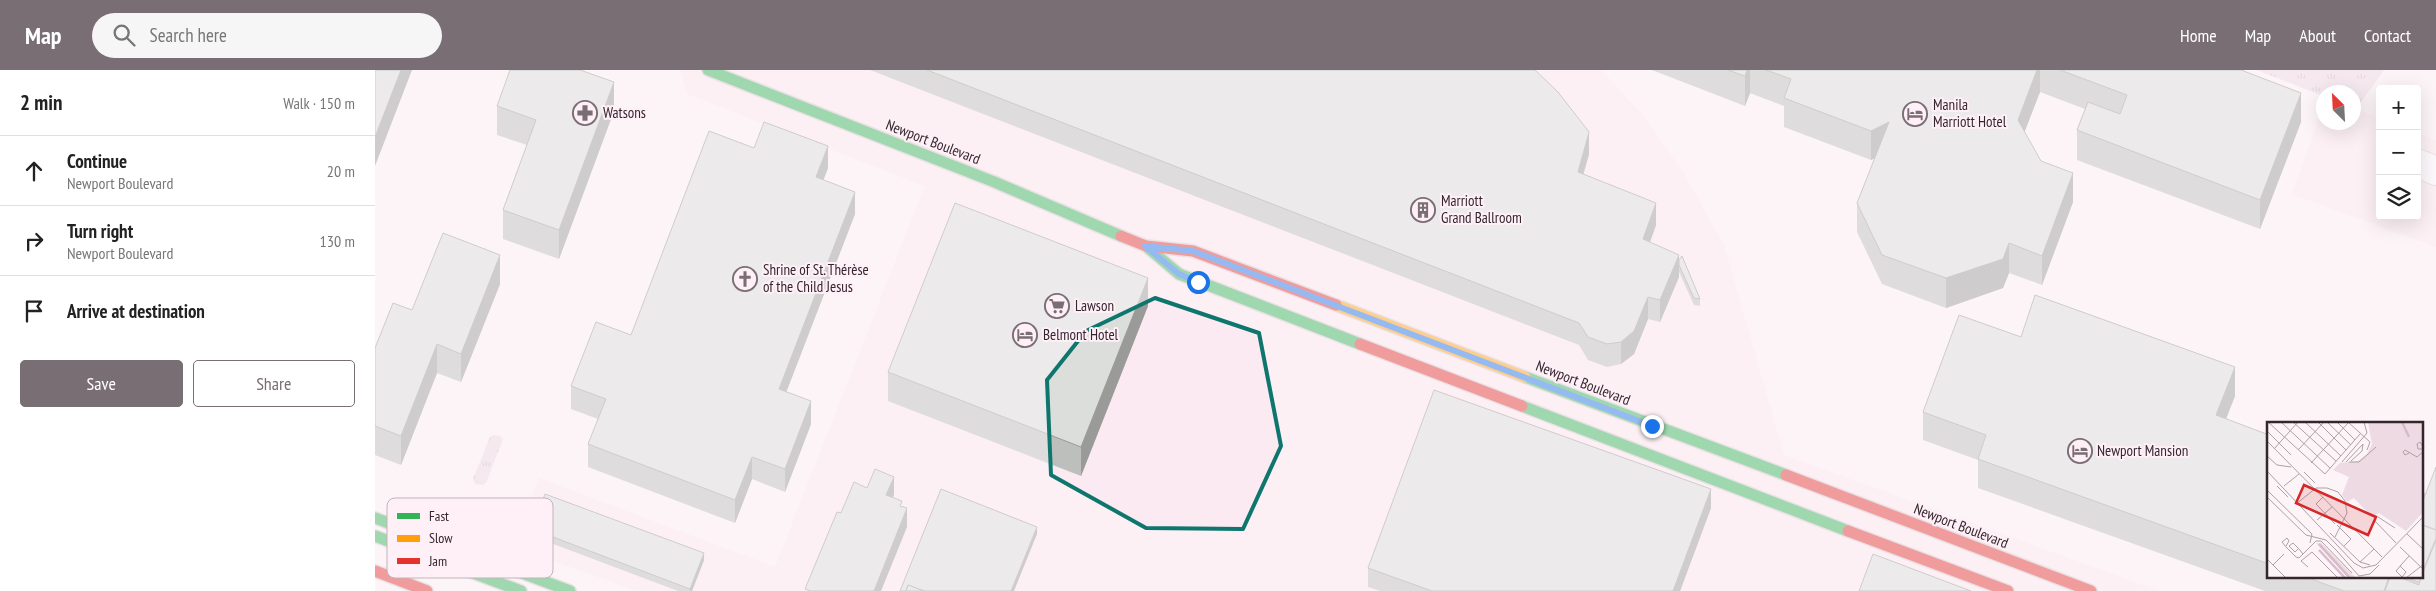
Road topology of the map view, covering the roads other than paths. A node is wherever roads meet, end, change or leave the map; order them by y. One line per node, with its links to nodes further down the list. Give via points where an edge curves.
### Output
1 (708, 70): 4 (main road, Newport Boulevard, via 992,181)
2 (2421, 165): 3 (street)
3 (2436, 171)
4 (1145, 246): 17 (main road, Newport Boulevard, via 1179,274); 18 (main road, Newport Boulevard, via 1193,251)
5 (375, 518): 6 (main road)
6 (387, 522)
7 (375, 536): 8 (main road)
8 (387, 541)
9 (375, 571): 10 (main road)
10 (387, 576)
11 (393, 578): 14 (main road)
12 (486, 578): 15 (main road)
13 (535, 578): 16 (main road)
14 (427, 591)
15 (521, 591)
16 (570, 591)
17 (2008, 591)
18 (2091, 591)

